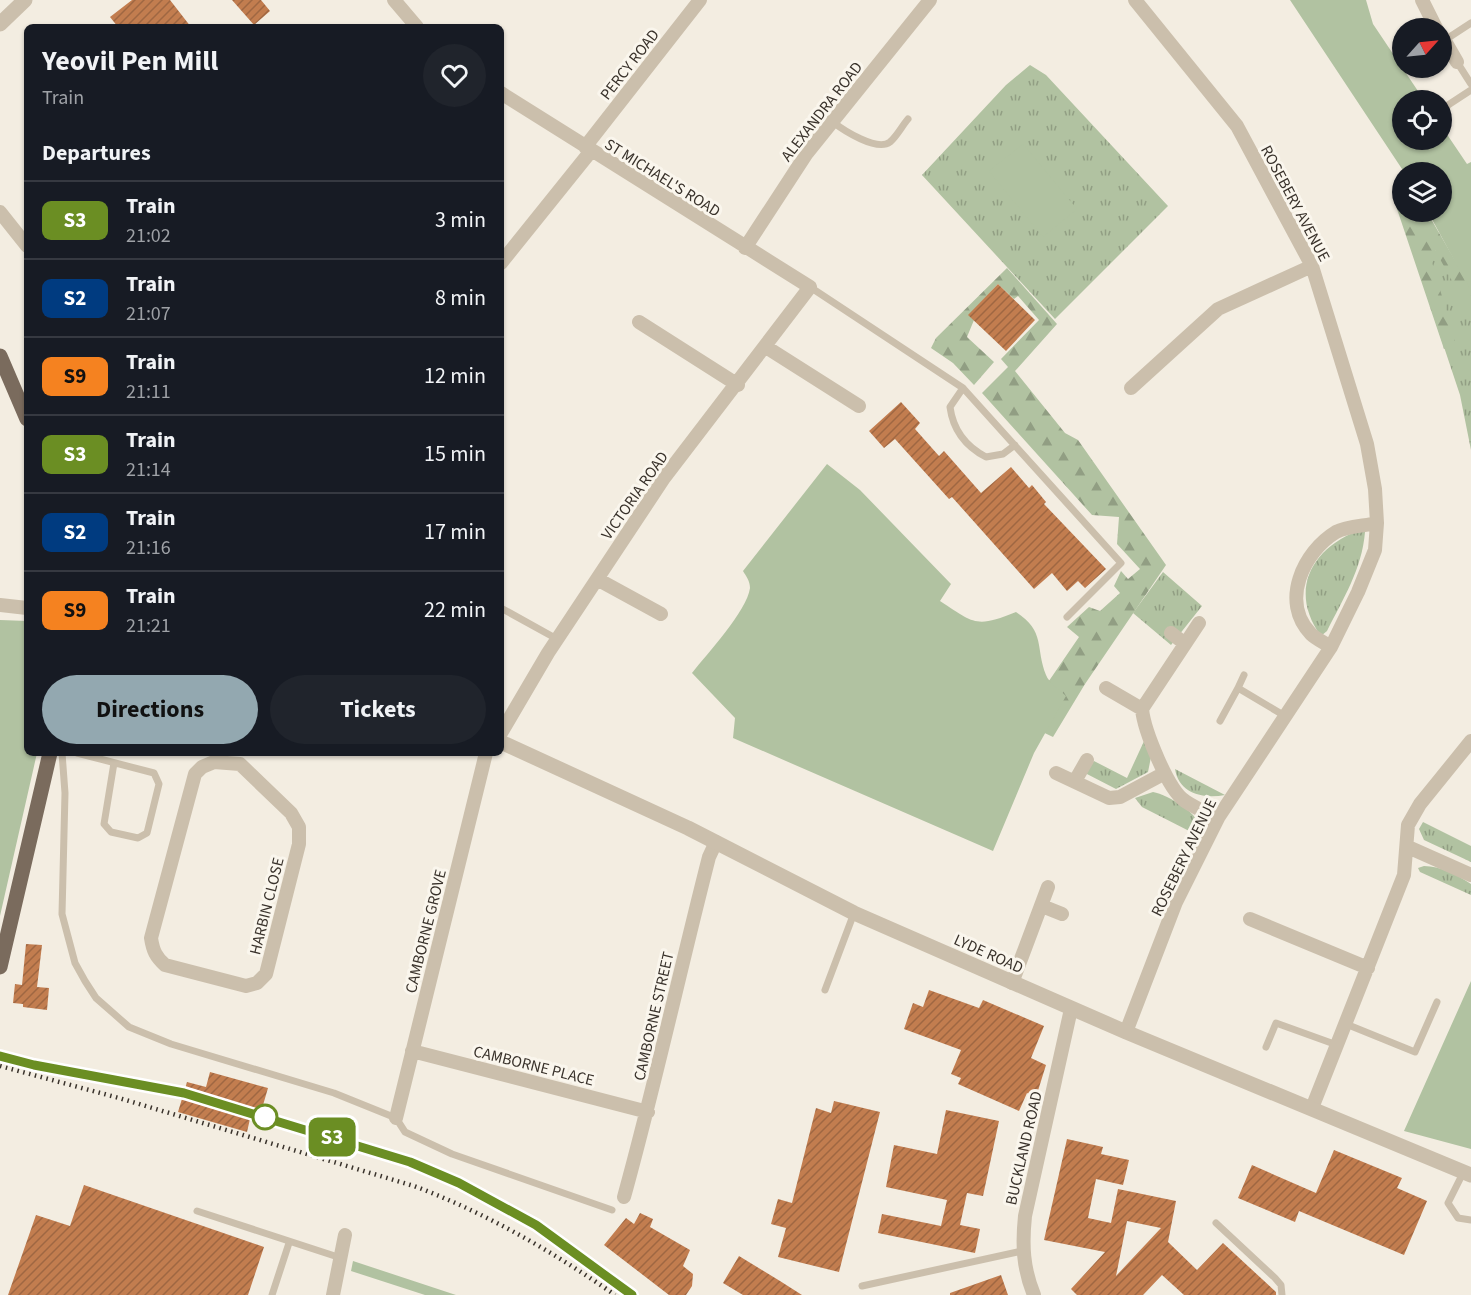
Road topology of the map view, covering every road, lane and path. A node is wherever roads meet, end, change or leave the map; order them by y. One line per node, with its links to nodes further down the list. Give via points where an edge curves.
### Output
1 (25, 0): 9 (street)
2 (700, 0): 20 (street, PERCY ROAD)
3 (930, 0): 19 (street, ALEXANDRA ROAD)
4 (1135, 0): 25 (street, ROSEBERY AVENUE, via 1237,126)
5 (1422, 0): 7 (street)
6 (398, 1): 10 (street)
7 (1432, 18)
8 (1471, 23): 11 (lane)
9 (0, 24)
10 (415, 24)
11 (1452, 31)
12 (1452, 54): 13 (street)
13 (1457, 62): 14 (lane)
14 (1471, 84)
15 (1471, 90): 17 (lane)
16 (504, 95): 20 (street, ST MICHAEL'S ROAD)
17 (1452, 103)
18 (908, 119): 19 (lane, via 889,143 882,145 864,140)
19 (833, 122): 23 (street, ALEXANDRA ROAD, via 807,153)
20 (588, 149): 23 (street, ST MICHAEL'S ROAD); 24 (street, PERCY ROAD)
21 (0, 212): 22 (street)
22 (24, 242)
23 (745, 248): 26 (street, ST MICHAEL'S ROAD)
24 (504, 259)
25 (1312, 266): 32 (street, via 1218,309); 37 (street, ROSEBERY AVENUE, via 1367,444)
26 (810, 287): 28 (street, VICTORIA ROAD); 31 (lane)
27 (639, 322): 30 (street)
28 (766, 347): 30 (street, VICTORIA ROAD); 34 (street)
29 (0, 355): 33 (main road); 35 (main road)
30 (738, 385): 38 (street, VICTORIA ROAD, via 664,478)
31 (963, 388): 36 (lane); 36 (lane, via 950,407 952,424 966,443 986,457 1002,454)
32 (1131, 388)
33 (24, 391)
34 (859, 406)
35 (24, 412)
36 (1015, 445): 43 (lane, via 1121,562)
37 (1377, 523): 48 (street, ROSEBERY AVENUE, via 1375,550); 48 (street, via 1338,531 1302,567 1296,589 1300,615 1311,634)
38 (597, 579): 42 (street); 46 (street, VICTORIA ROAD)
39 (0, 605): 40 (street)
40 (24, 608)
41 (504, 610): 46 (lane)
42 (661, 614)
43 (1067, 617)
44 (1199, 623): 47 (street)
45 (1171, 633): 47 (street)
46 (557, 639): 55 (street, VICTORIA ROAD)
47 (1185, 643): 52 (street)
48 (1330, 647): 53 (street, ROSEBERY AVENUE)
49 (1244, 675): 51 (lane)
50 (1106, 687): 52 (street)
51 (1238, 688): 53 (lane); 54 (lane)
52 (1142, 710): 66 (street)
53 (1285, 716): 68 (street, ROSEBERY AVENUE)
54 (1220, 721)
55 (504, 728)
56 (1471, 741): 70 (street, via 1420,804 1408,825)
57 (504, 743): 69 (street, LYDE ROAD)
58 (49, 756): 77 (main road)
59 (62, 756): 90 (lane, via 62,914 75,963 96,999 129,1026 171,1044 334,1093)
60 (88, 756): 64 (lane)
61 (485, 756): 87 (street, CAMBORNE GROVE)
62 (242, 759): 62 (street, HARBIN CLOSE, via 299,827 299,844 266,974 257,983 246,986 165,966 157,959 151,938 195,774 202,766 214,762)
63 (1087, 760): 67 (street)
64 (114, 763): 64 (lane, via 154,773 159,784 147,833 138,838 111,832 104,824)
65 (1056, 773): 67 (street)
66 (1164, 774): 67 (street, via 1120,797 1108,798); 68 (street, via 1183,800)
67 (1075, 781)
68 (1218, 818): 84 (street, ROSEBERY AVENUE, via 1176,902)
69 (716, 842): 74 (street, LYDE ROAD); 89 (street, CAMBORNE STREET, via 681,964)
70 (1408, 847): 71 (street); 78 (street, via 1404,875)
71 (1471, 875)
72 (1048, 887): 73 (street)
73 (1042, 906): 75 (street); 79 (street)
74 (854, 913): 79 (street, LYDE ROAD); 80 (lane)
75 (1062, 914)
76 (1250, 919): 78 (street)
77 (0, 967)
78 (1368, 968): 83 (street)
79 (1012, 983): 82 (street, LYDE ROAD)
80 (825, 990)
81 (1437, 1002): 83 (lane, via 1415,1052)
82 (1071, 1009): 84 (street, LYDE ROAD); 99 (street, BUCKLAND ROAD, via 1024,1216)
83 (1346, 1023): 85 (street)
84 (1125, 1032): 88 (street, LYDE ROAD)
85 (1337, 1046): 86 (lane, via 1276,1023); 88 (street)
86 (1266, 1047)
87 (412, 1051): 89 (street, CAMBORNE PLACE); 90 (street, CAMBORNE GROVE)
88 (1312, 1108): 91 (street, LYDE ROAD)
89 (648, 1112): 92 (street, CAMBORNE STREET)
90 (396, 1118): 93 (lane, via 405,1132 452,1154)
91 (1467, 1174): 95 (lane, via 1448,1203 1458,1218)
92 (624, 1197)
93 (612, 1210)
94 (197, 1211): 98 (lane)
95 (1471, 1220)
96 (1216, 1223): 105 (lane, via 1275,1278)
97 (345, 1234): 100 (street)
98 (289, 1243): 100 (lane); 102 (lane)
99 (1022, 1251): 101 (lane); 104 (street, BUCKLAND ROAD)
100 (341, 1258): 103 (street)
101 (862, 1286)
102 (272, 1295)
103 (333, 1295)
104 (1034, 1295)
105 (1282, 1295)

